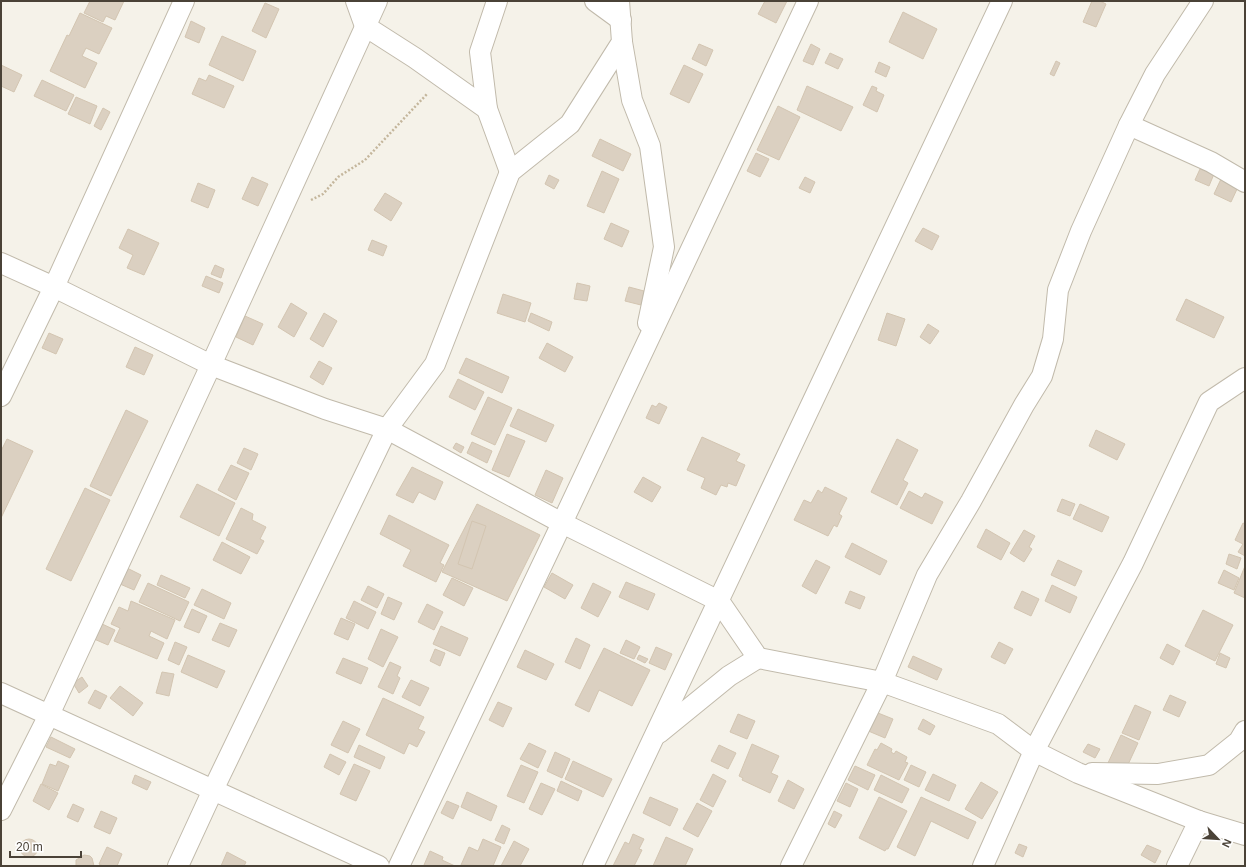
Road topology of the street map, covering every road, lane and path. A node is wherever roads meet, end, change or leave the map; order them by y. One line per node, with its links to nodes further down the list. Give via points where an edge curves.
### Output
1 (184, 1): 19 (street)
2 (356, 1): 10 (street)
3 (376, 1): 10 (street)
4 (497, 1): 13 (street, via 480,52)
5 (595, 1): 9 (street)
6 (808, 1): 24 (street)
7 (1002, 1): 25 (street)
8 (1203, 1): 14 (street, via 1155,74)
9 (620, 11): 11 (street)
10 (365, 26): 12 (street); 20 (street)
11 (622, 42): 15 (street, via 570,124); 24 (street, via 632,100 650,146 664,247 644,343)
12 (443, 78): 13 (street); 17 (path, via 365,160 338,177 323,194)
13 (487, 109): 15 (street)
14 (1129, 124): 16 (street, via 1211,162); 28 (street, via 1081,231 1058,290 1053,339 1042,376 927,575)
15 (510, 172): 23 (street, via 435,364)
16 (1245, 182)
17 (310, 201)
18 (1, 263): 19 (street)
19 (54, 287): 20 (street); 22 (street)
20 (211, 365): 23 (street, via 325,409); 30 (street)
21 (1245, 378): 33 (street, via 1209,402 1133,563)
22 (1, 396)
23 (387, 429): 24 (street); 35 (street)
24 (562, 524): 25 (street); 26 (street); 41 (street)
25 (719, 601): 27 (street); 32 (street)
26 (520, 604)
27 (758, 658): 28 (street); 32 (street, via 729,676)
28 (882, 682): 33 (street, via 998,724); 43 (street)
29 (1, 693): 30 (street)
30 (49, 715): 35 (street); 36 (street)
31 (1243, 736): 34 (street, via 1209,765 1158,774)
32 (654, 737): 42 (street)
33 (1034, 751): 34 (street); 44 (street)
34 (1078, 773): 37 (street)
35 (213, 790): 39 (street); 40 (street)
36 (1, 810)
37 (1199, 821): 38 (street); 45 (street)
38 (1245, 835)
39 (178, 866)
40 (379, 866)
41 (399, 866)
42 (593, 866)
43 (791, 866)
44 (983, 866)
45 (1177, 866)

